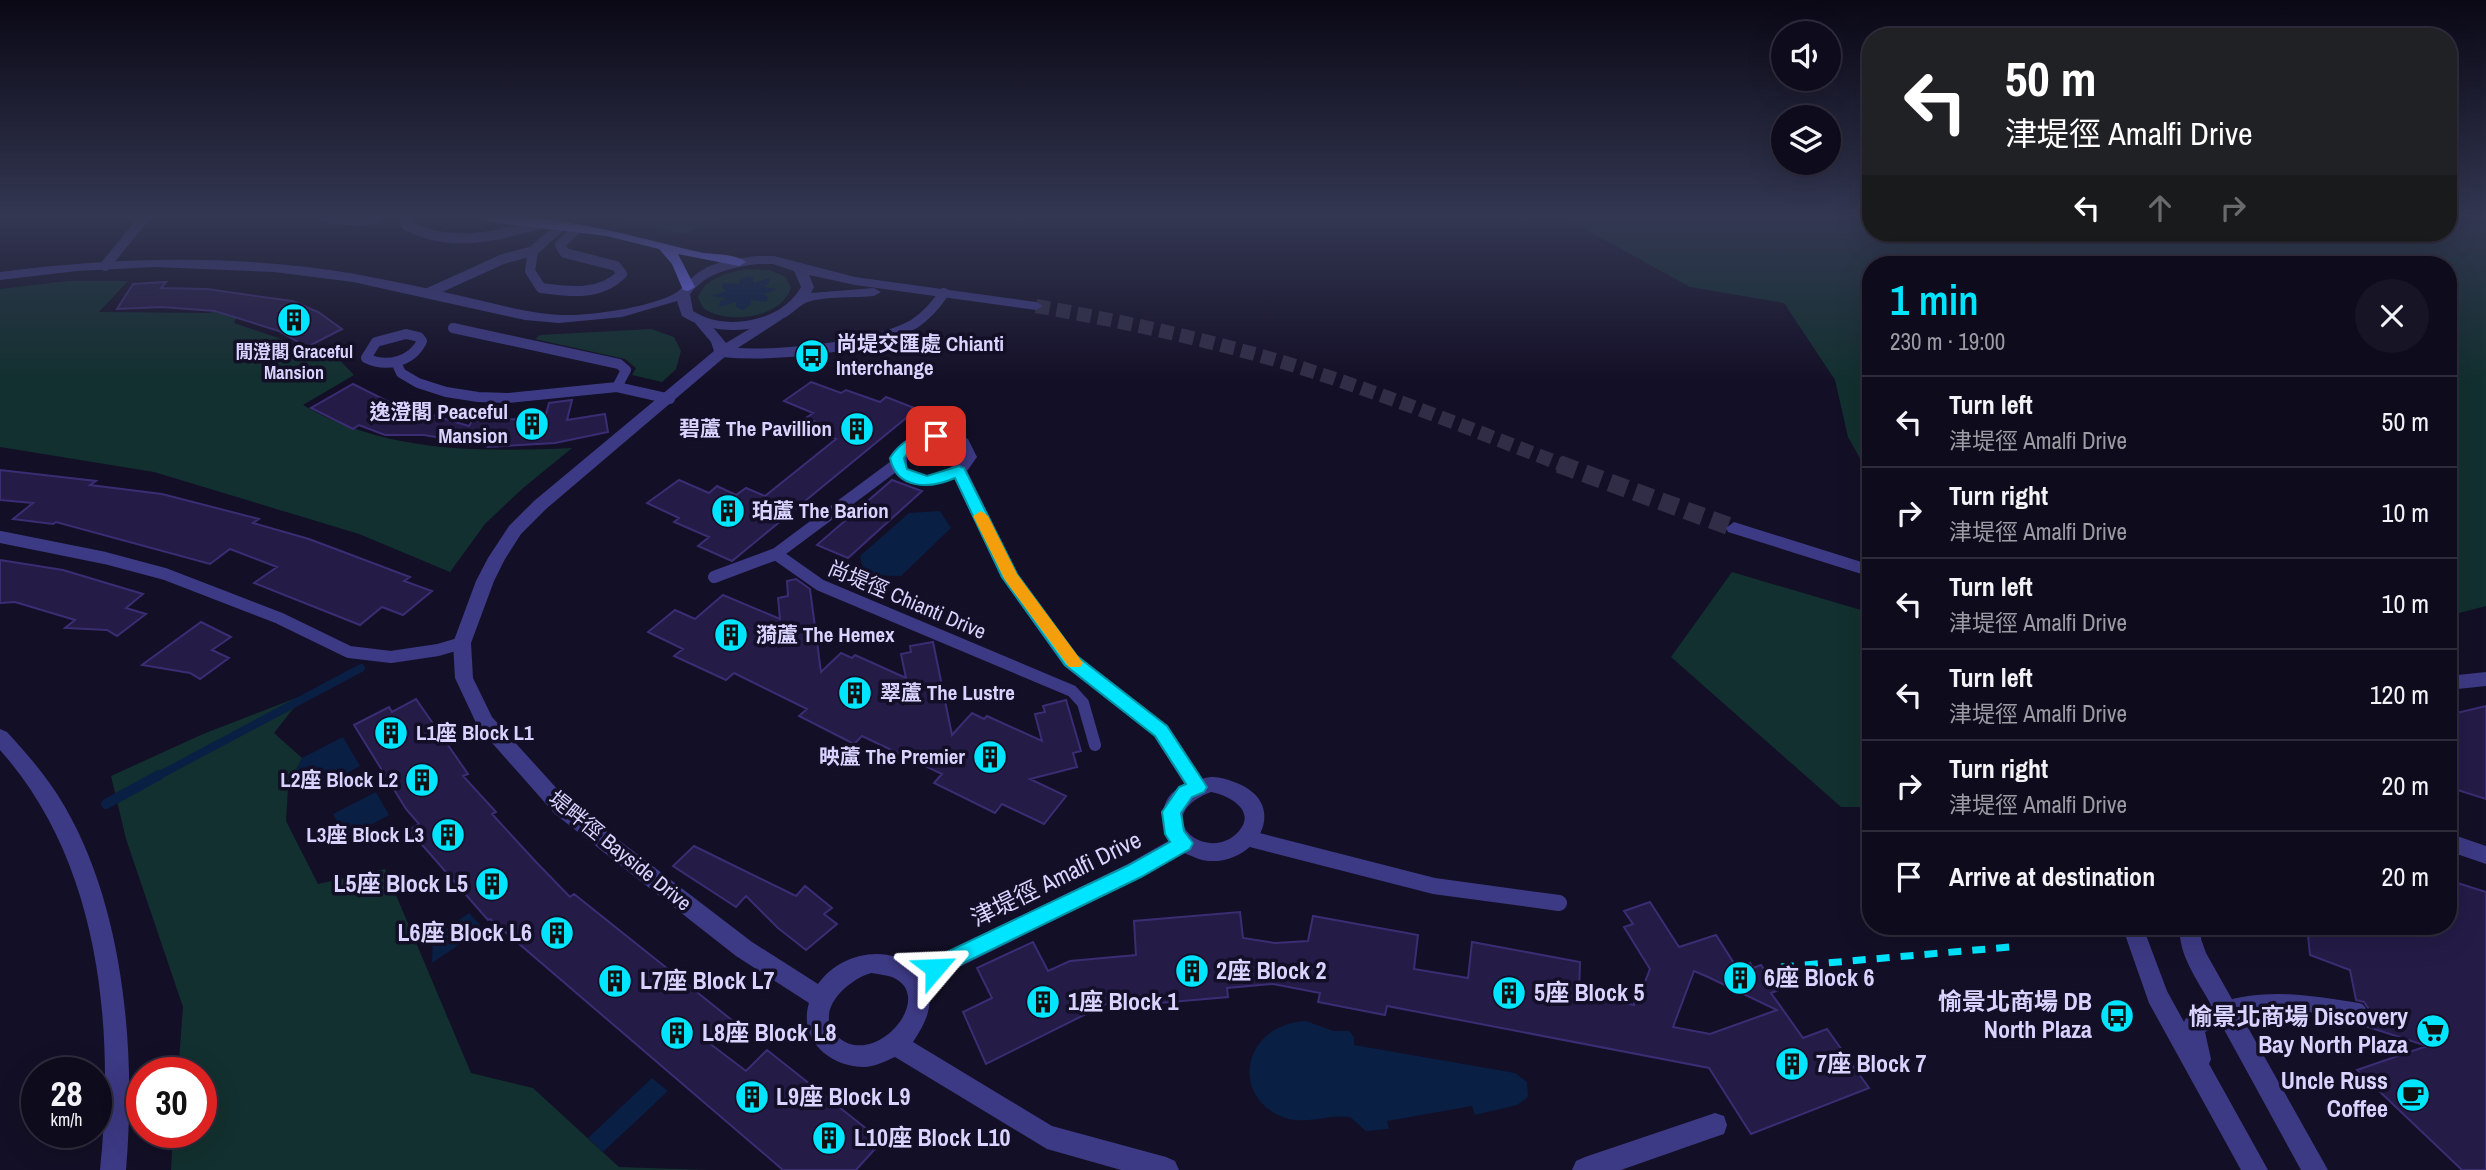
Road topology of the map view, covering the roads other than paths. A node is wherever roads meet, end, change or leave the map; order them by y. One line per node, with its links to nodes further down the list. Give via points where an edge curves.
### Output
1 (36, 273): 10 (street)
2 (305, 273): 12 (street)
3 (473, 273): 12 (lane)
4 (530, 273): 5 (lane, via 541,288 583,291 604,288)
5 (621, 273)
6 (683, 273): 11 (main road)
7 (707, 273): 11 (street)
8 (803, 273): 14 (street, via 809,287)
9 (813, 273): 13 (street)
10 (0, 276)
11 (685, 290): 16 (street); 18 (street, via 683,309)
12 (428, 293): 16 (street, via 556,319)
13 (944, 293): 14 (street, via 860,292); 15 (street); 20 (lane, via 924,317 894,332 797,350 749,355)
14 (803, 298): 17 (street, 堤畔徑 Bayside Drive)
15 (1035, 306)
16 (622, 314): 18 (street)
17 (776, 317): 18 (street, via 733,326); 20 (street, 堤畔徑 Bayside Drive)
18 (696, 320): 20 (street, via 718,341)
19 (453, 328): 22 (lane, via 619,364 626,370)
20 (722, 352): 23 (street, 堤畔徑 Bayside Drive)
21 (396, 362): 21 (lane, via 370,361 366,353 389,337 419,337 418,350); 22 (lane, via 401,373 418,383 478,397 518,398)
22 (617, 387): 23 (lane)
23 (670, 398): 31 (street, 堤畔徑 Bayside Drive, via 515,530 485,581)
24 (897, 464): 25 (street, via 907,476 927,481); 25 (street, via 900,452 914,441 947,436 968,450 966,464); 28 (lane)
25 (959, 471): 36 (street, via 1010,577 1071,660 1161,731)
26 (1734, 527): 29 (street)
27 (0, 537): 31 (lane, via 166,574 279,618 349,652 402,656)
28 (776, 555): 30 (lane); 35 (lane, 尚堤徑 Chianti Drive, via 820,585 1072,691 1083,703)
29 (1862, 568)
30 (714, 577)
31 (462, 643): 45 (street, 堤畔徑 Bayside Drive, via 464,678 485,722 562,808 744,949)
32 (2486, 679): 33 (street)
33 (2457, 682)
34 (0, 737): 51 (street, via 53,805 74,849 102,932 112,998 118,1102)
35 (1095, 745)
36 (1197, 787): 37 (street, via 1223,785 1245,797 1255,817); 38 (street, via 1185,792 1171,812 1175,834)
37 (1247, 838): 38 (street, via 1209,853); 41 (lane, via 1434,886)
38 (1183, 843): 44 (street, 津堤徑 Amalfi Drive, via 1134,872)
39 (2457, 845): 40 (street)
40 (2486, 855)
41 (1559, 903)
42 (2135, 935): 49 (street, via 2157,996)
43 (2190, 935): 46 (street, via 2196,956)
44 (914, 978): 45 (street, via 888,963 871,963 838,978); 48 (street, via 921,1005 916,1020)
45 (821, 998): 48 (street, via 817,1023 832,1047 861,1056)
46 (2226, 1009): 47 (lane, via 2269,1001); 49 (street, via 2194,1026); 55 (street)
47 (2358, 1011)
48 (895, 1044): 52 (street, via 1047,1137)
49 (2211, 1092): 54 (street)
50 (1715, 1125): 53 (street)
51 (113, 1170)
52 (1166, 1170)
53 (1586, 1170)
54 (2255, 1170)
55 (2315, 1170)

